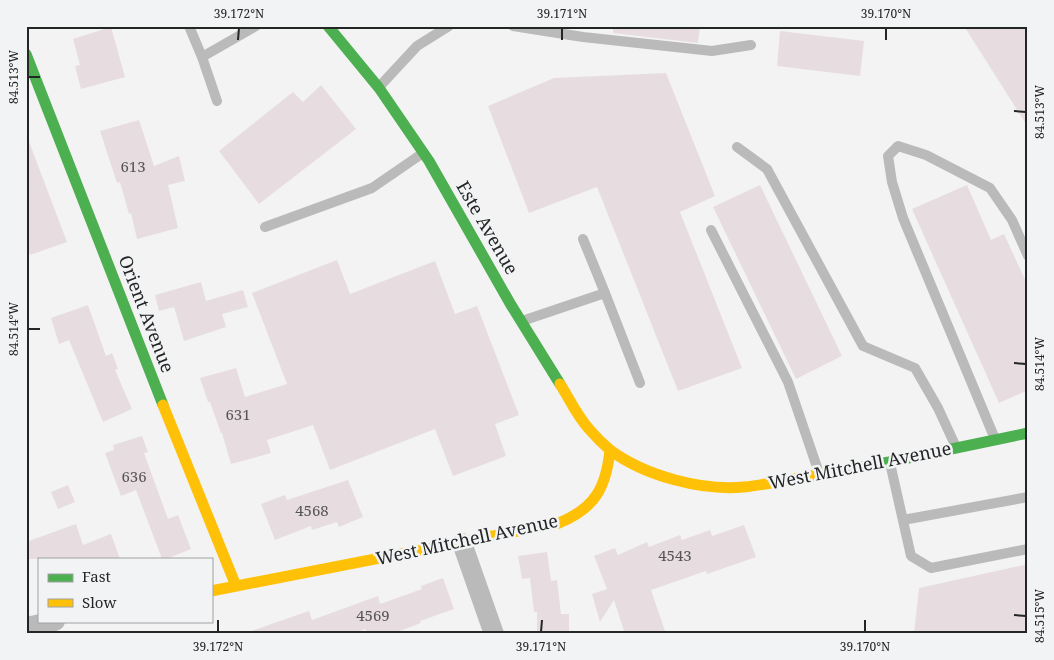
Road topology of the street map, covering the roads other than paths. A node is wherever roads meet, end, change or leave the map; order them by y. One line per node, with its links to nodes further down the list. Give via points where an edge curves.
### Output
1 (189, 26): 8 (lane)
2 (256, 26): 8 (lane)
3 (328, 26): 9 (street, Este Avenue, via 340,34)
4 (449, 26): 9 (lane, via 417,46)
5 (513, 26): 6 (lane, via 712,51)
6 (752, 45)
7 (26, 54): 30 (street, Orient Avenue)
8 (202, 57): 10 (lane)
9 (378, 88): 12 (street, Este Avenue)
10 (217, 101)
11 (737, 146): 22 (lane, via 767,169 863,346 915,368)
12 (424, 153): 13 (lane, via 372,188); 18 (street, Este Avenue)
13 (265, 228)
14 (711, 230): 25 (lane, via 788,382)
15 (583, 239): 17 (lane)
16 (1028, 256): 21 (lane, via 1012,220 990,188 926,155 898,146 888,156 903,218)
17 (605, 293): 18 (lane); 19 (lane)
18 (522, 321): 23 (street, Este Avenue, via 587,427)
19 (640, 383)
20 (1028, 433): 21 (street, West Mitchell Avenue)
21 (995, 440): 22 (street, West Mitchell Avenue)
22 (956, 448): 24 (street, West Mitchell Avenue)
23 (610, 450): 25 (street, West Mitchell Avenue, via 666,478 718,487 744,487); 28 (street, West Mitchell Avenue, via 609,469 602,487 584,510 559,523)
24 (889, 462): 25 (street, West Mitchell Avenue); 27 (lane)
25 (819, 474)
26 (1028, 497): 27 (lane)
27 (903, 520): 29 (lane, via 911,556 931,568)
28 (462, 543): 30 (street, West Mitchell Avenue); 34 (street)
29 (1028, 549)
30 (236, 586): 31 (street, West Mitchell Avenue)
31 (212, 591)
32 (50, 622): 33 (street)
33 (26, 627)
34 (494, 634)

